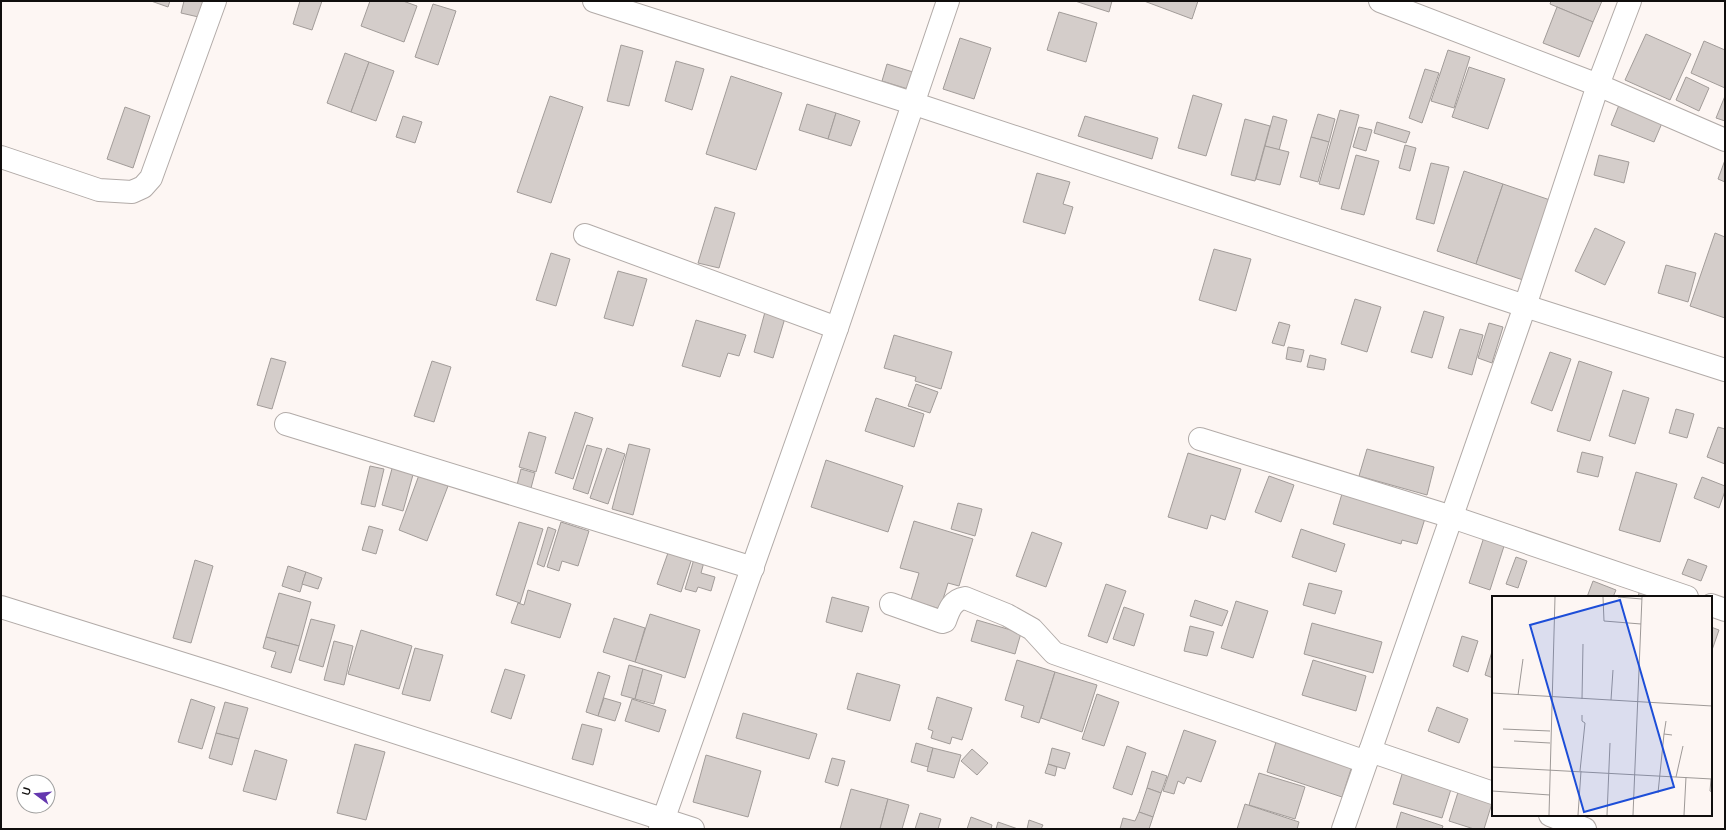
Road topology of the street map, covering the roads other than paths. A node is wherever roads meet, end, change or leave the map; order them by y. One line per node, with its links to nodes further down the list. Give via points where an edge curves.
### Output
1 (215, 1): 9 (street, via 151,178 143,187 132,192 99,190)
2 (594, 1): 7 (street)
3 (948, 1): 7 (street)
4 (1380, 1): 6 (street)
5 (1630, 1): 6 (street)
6 (1598, 85): 8 (street); 11 (street)
7 (912, 103): 11 (street); 12 (street)
8 (1725, 140)
9 (1, 157)
10 (585, 236): 12 (street)
11 (1524, 306): 13 (street); 16 (street)
12 (837, 328): 17 (street)
13 (1725, 370)
14 (286, 424): 17 (street)
15 (1200, 439): 16 (street)
16 (1452, 516): 18 (street); 23 (street)
17 (753, 568): 26 (street)
18 (1684, 596)
19 (891, 604): 23 (street, via 942,622 945,621 950,607 958,599 965,598 1007,615 1032,629 1054,653)
20 (1712, 605): 22 (street)
21 (1, 607): 26 (street, via 225,677)
22 (1725, 610)
23 (1368, 756): 24 (street); 28 (street)
24 (1492, 793)
25 (1552, 816): 29 (street)
26 (662, 824): 27 (street)
27 (693, 829)
28 (1344, 829)
29 (1585, 829)

